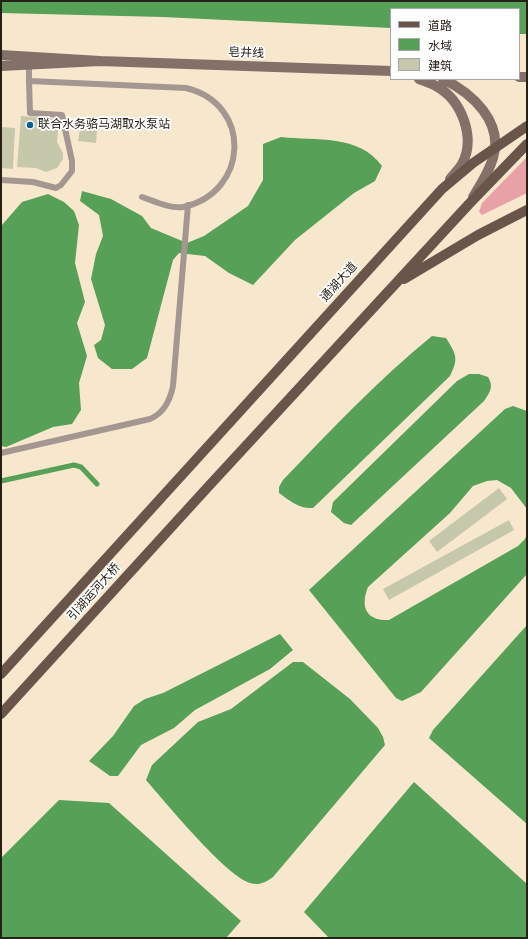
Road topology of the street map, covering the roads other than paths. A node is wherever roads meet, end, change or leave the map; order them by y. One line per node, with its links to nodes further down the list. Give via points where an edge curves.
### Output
1 (1, 55): 2 (street, 皂井线)
2 (100, 61): 3 (street, 皂井线); 5 (street, 皂井线)
3 (29, 64): 4 (street, 皂井线); 8 (lane)
4 (1, 66)
5 (390, 71)
6 (422, 80): 13 (street, via 437,86 455,101 463,116 468,136 467,153 462,165)
7 (445, 80): 11 (street, via 459,86 480,105 492,129)
8 (29, 81): 12 (lane, via 30,113 62,115 72,171 56,188 33,182); 16 (lane, via 186,88 199,91 215,101 232,130 232,162 224,182 212,193)
9 (527, 126): 11 (main road, 通湖大道)
10 (527, 144): 15 (main road)
11 (495, 148): 13 (main road, 通湖大道); 15 (street, via 490,169)
12 (1, 180)
13 (442, 189): 20 (main road, 通湖大道)
14 (142, 196): 16 (lane, via 163,205)
15 (469, 204): 18 (main road)
16 (188, 205): 19 (lane, via 173,386 169,401 161,413 150,419)
17 (527, 210): 18 (main road, via 478,235)
18 (394, 286): 22 (main road, 引湖运河大桥)
19 (1, 453)
20 (185, 472): 21 (main road, 引湖运河大桥)
21 (1, 674)
22 (1, 714)

